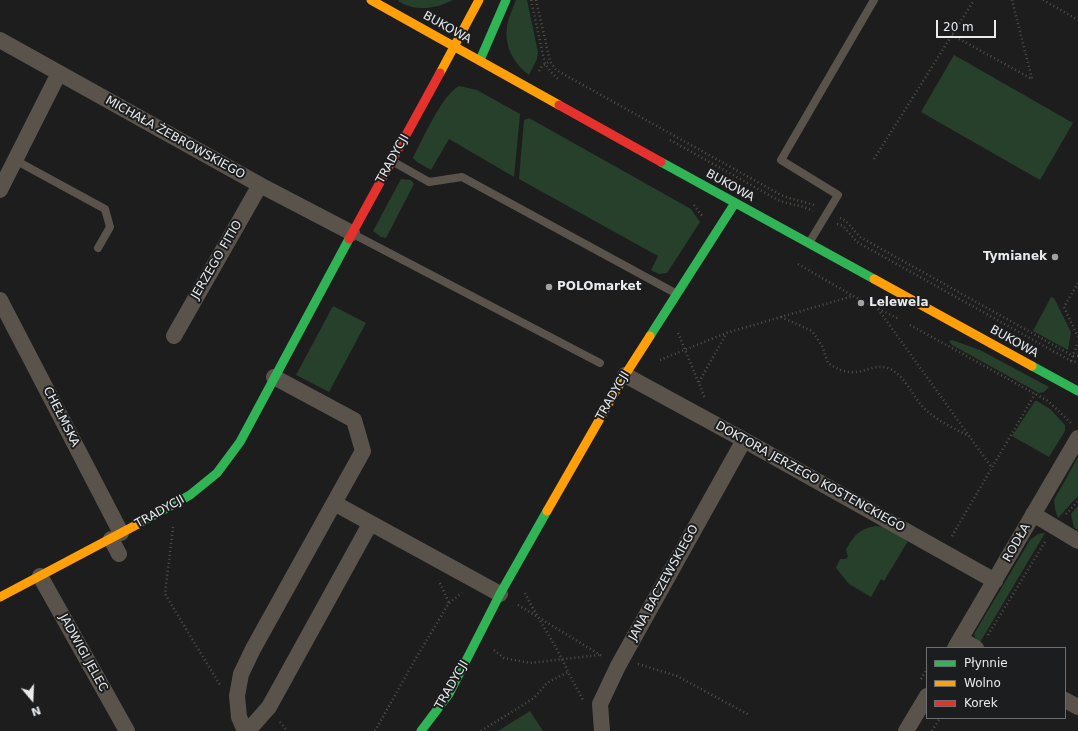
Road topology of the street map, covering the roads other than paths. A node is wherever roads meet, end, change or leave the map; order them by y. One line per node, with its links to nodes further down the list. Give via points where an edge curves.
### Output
1 (371, 0): 6 (street, BUKOWA)
2 (479, 0): 6 (street, TRADYCJI)
3 (506, 0): 7 (street)
4 (874, 0): 15 (lane, via 781,160 838,195)
5 (0, 40): 8 (street, MICHAŁA ŻEBROWSKIEGO)
6 (454, 46): 7 (street, BUKOWA); 10 (street, TRADYCJI)
7 (480, 60): 13 (street, BUKOWA)
8 (58, 73): 9 (street); 11 (street, MICHAŁA ŻEBROWSKIEGO)
9 (15, 160): 12 (street); 16 (lane, via 105,209 110,227)
10 (392, 161): 14 (street, TRADYCJI); 17 (lane, via 429,182 462,177)
11 (260, 185): 14 (street, MICHAŁA ŻEBROWSKIEGO); 19 (street, JERZEGO FITIO)
12 (0, 190)
13 (735, 203): 15 (street, BUKOWA); 17 (street, TRADYCJI)
14 (352, 233): 20 (lane); 22 (street, TRADYCJI)
15 (809, 243): 23 (street, BUKOWA)
16 (98, 248)
17 (677, 294): 21 (street, TRADYCJI)
18 (0, 300): 29 (street, CHEŁMSKA)
19 (174, 336)
20 (600, 363)
21 (625, 375): 25 (street, DOKTORA JERZEGO KOSTENCKIEGO); 34 (street, TRADYCJI)
22 (274, 377): 26 (street, via 354,420 363,451); 29 (street, TRADYCJI, via 240,442 217,473 190,495)
23 (1078, 391)
24 (1074, 430): 27 (street, RODŁA)
25 (744, 440): 33 (street, DOKTORA JERZEGO KOSTENCKIEGO); 41 (street, JANA BACZEWSKIEGO, via 621,661 600,704)
26 (334, 504): 28 (street); 43 (street, via 241,674 237,696 239,717)
27 (1033, 514): 30 (street); 33 (street, RODŁA)
28 (370, 524): 34 (street); 43 (street, via 269,707)
29 (116, 536): 31 (street, CHEŁMSKA); 32 (street, TRADYCJI)
30 (1078, 541)
31 (119, 554)
32 (40, 576): 35 (street, TRADYCJI); 42 (street, JADWIGI JELEC)
33 (995, 582): 36 (street, RODŁA)
34 (500, 594): 44 (street, TRADYCJI, via 449,694)
35 (1, 595)
36 (958, 643): 37 (street)
37 (980, 645)
38 (926, 698): 45 (street)
39 (1066, 701): 40 (street)
40 (1078, 707)
41 (602, 724)
42 (126, 731)
43 (246, 731)
44 (420, 731)
45 (906, 731)

